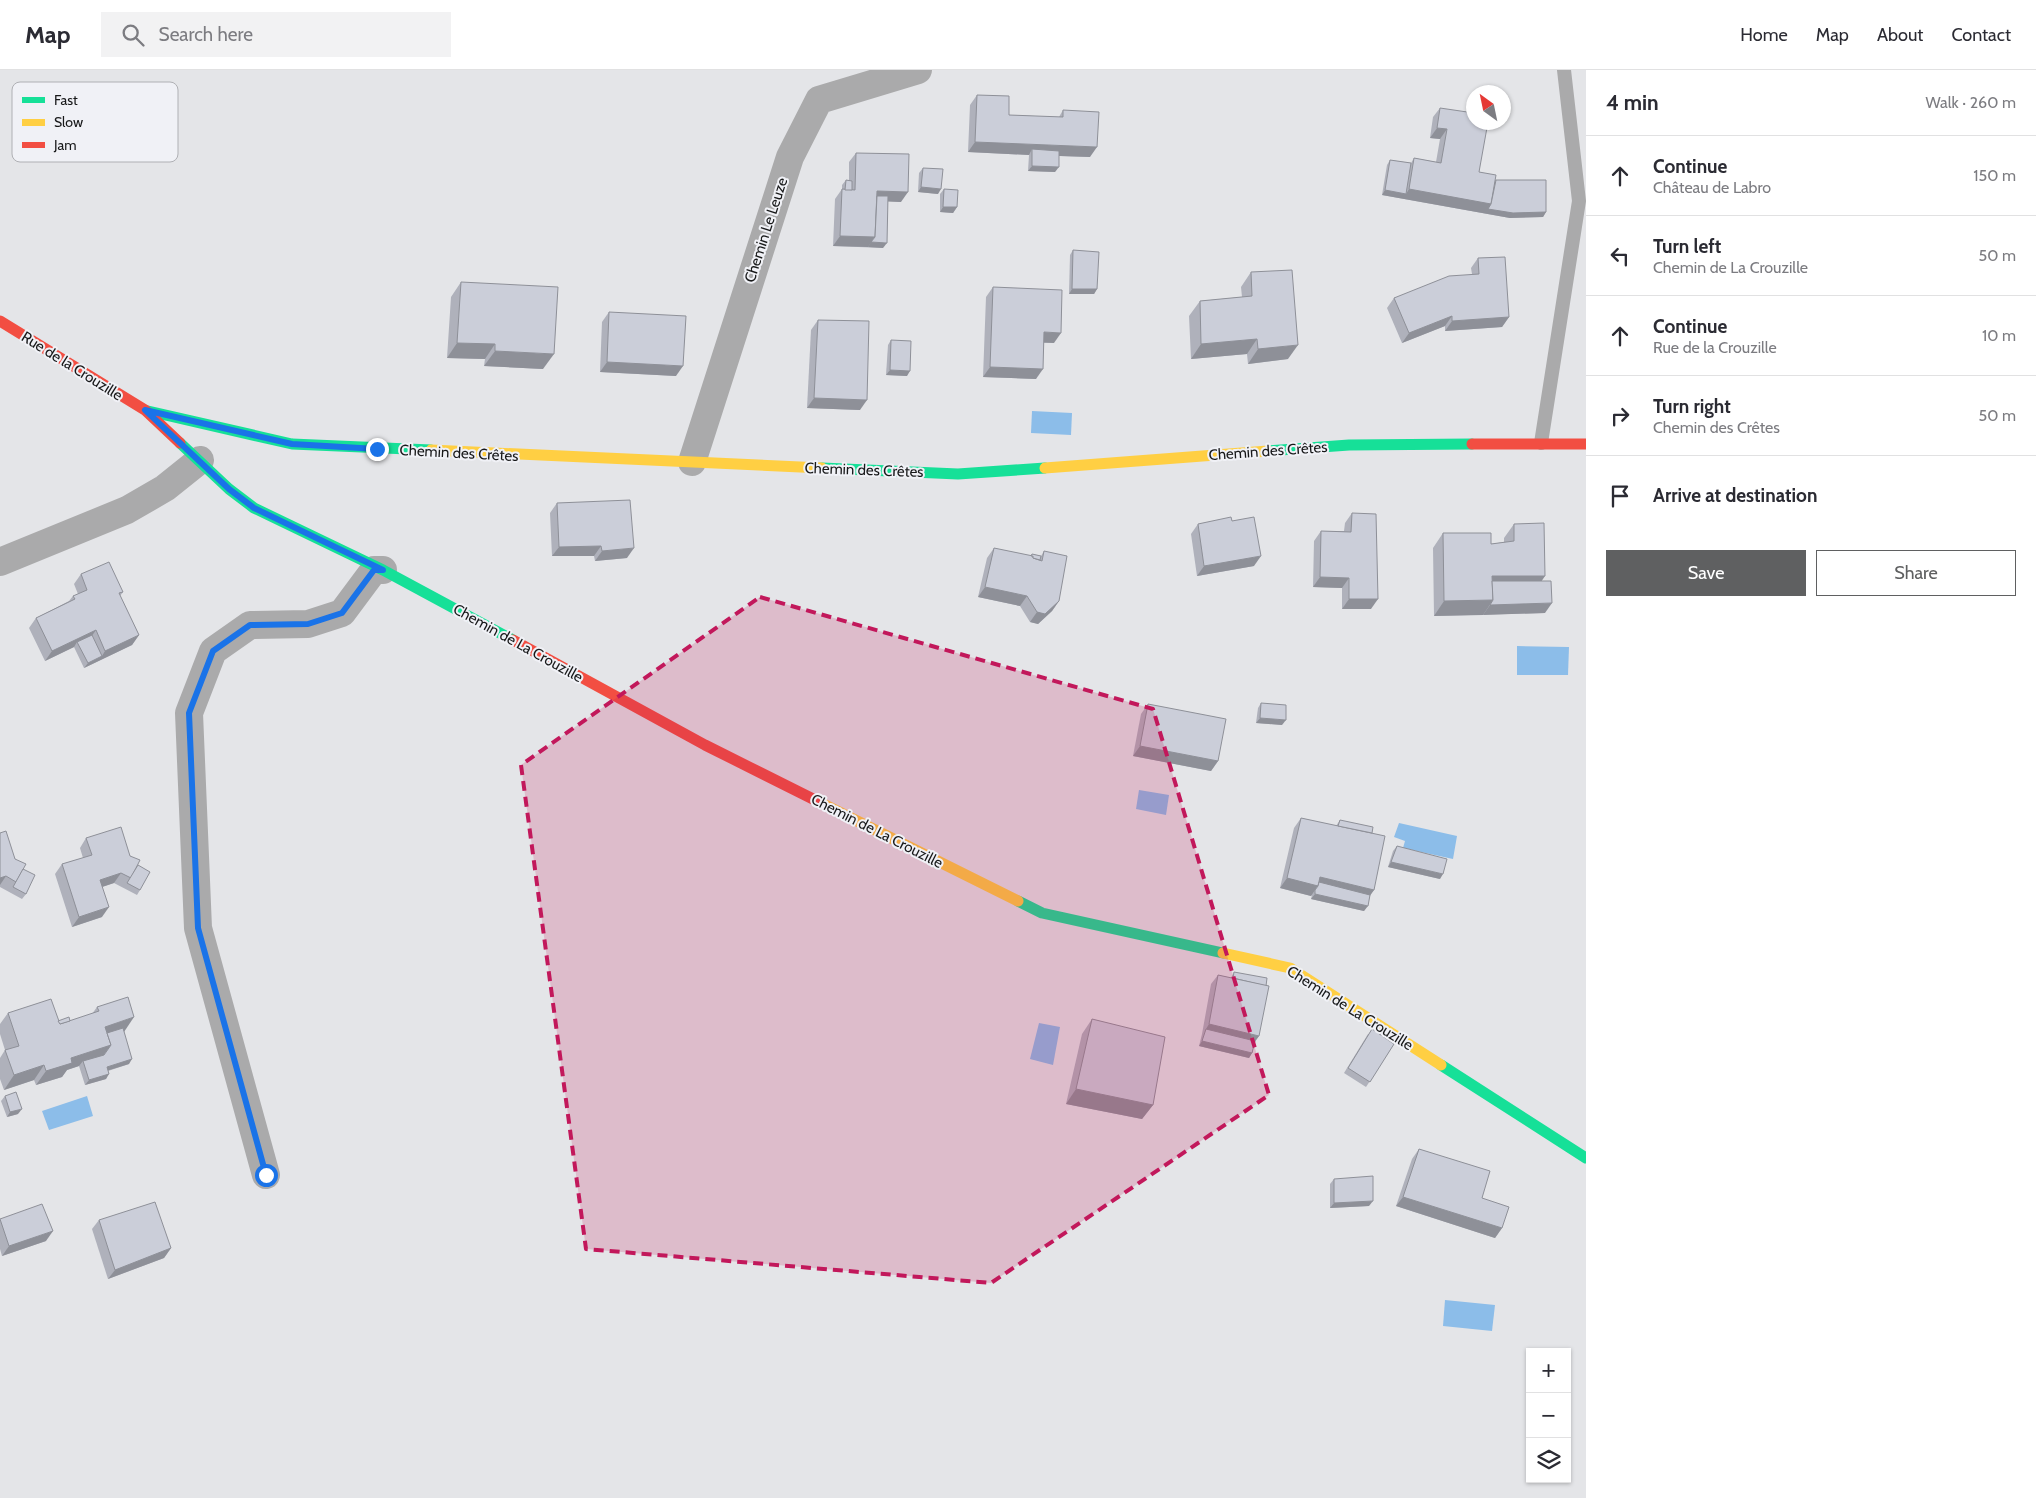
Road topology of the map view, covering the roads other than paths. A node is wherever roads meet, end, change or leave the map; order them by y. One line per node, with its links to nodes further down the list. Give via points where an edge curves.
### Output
1 (918, 70): 8 (street, Chemin Le Leuze, via 819,100 790,157)
2 (1564, 70): 5 (lane, via 1579,201)
3 (0, 321): 4 (street, Rue de la Crouzille)
4 (145, 410): 7 (street, Rue de la Crouzille); 8 (street, Chemin des Crêtes, via 292,444)
5 (1541, 443): 6 (street, Chemin des Crêtes); 8 (street, Chemin des Crêtes, via 1349,445 958,474)
6 (1586, 444)
7 (194, 455): 9 (street, via 165,488 127,510); 10 (street, Chemin de La Crouzille, via 254,508)
8 (692, 462)
9 (0, 562)
10 (383, 570): 11 (street, Chemin de La Crouzille, via 704,745 1042,913 1290,968); 12 (street, via 374,570 342,613 308,624 250,625 213,651 189,713 198,928)
11 (1586, 1158)
12 (266, 1175)

